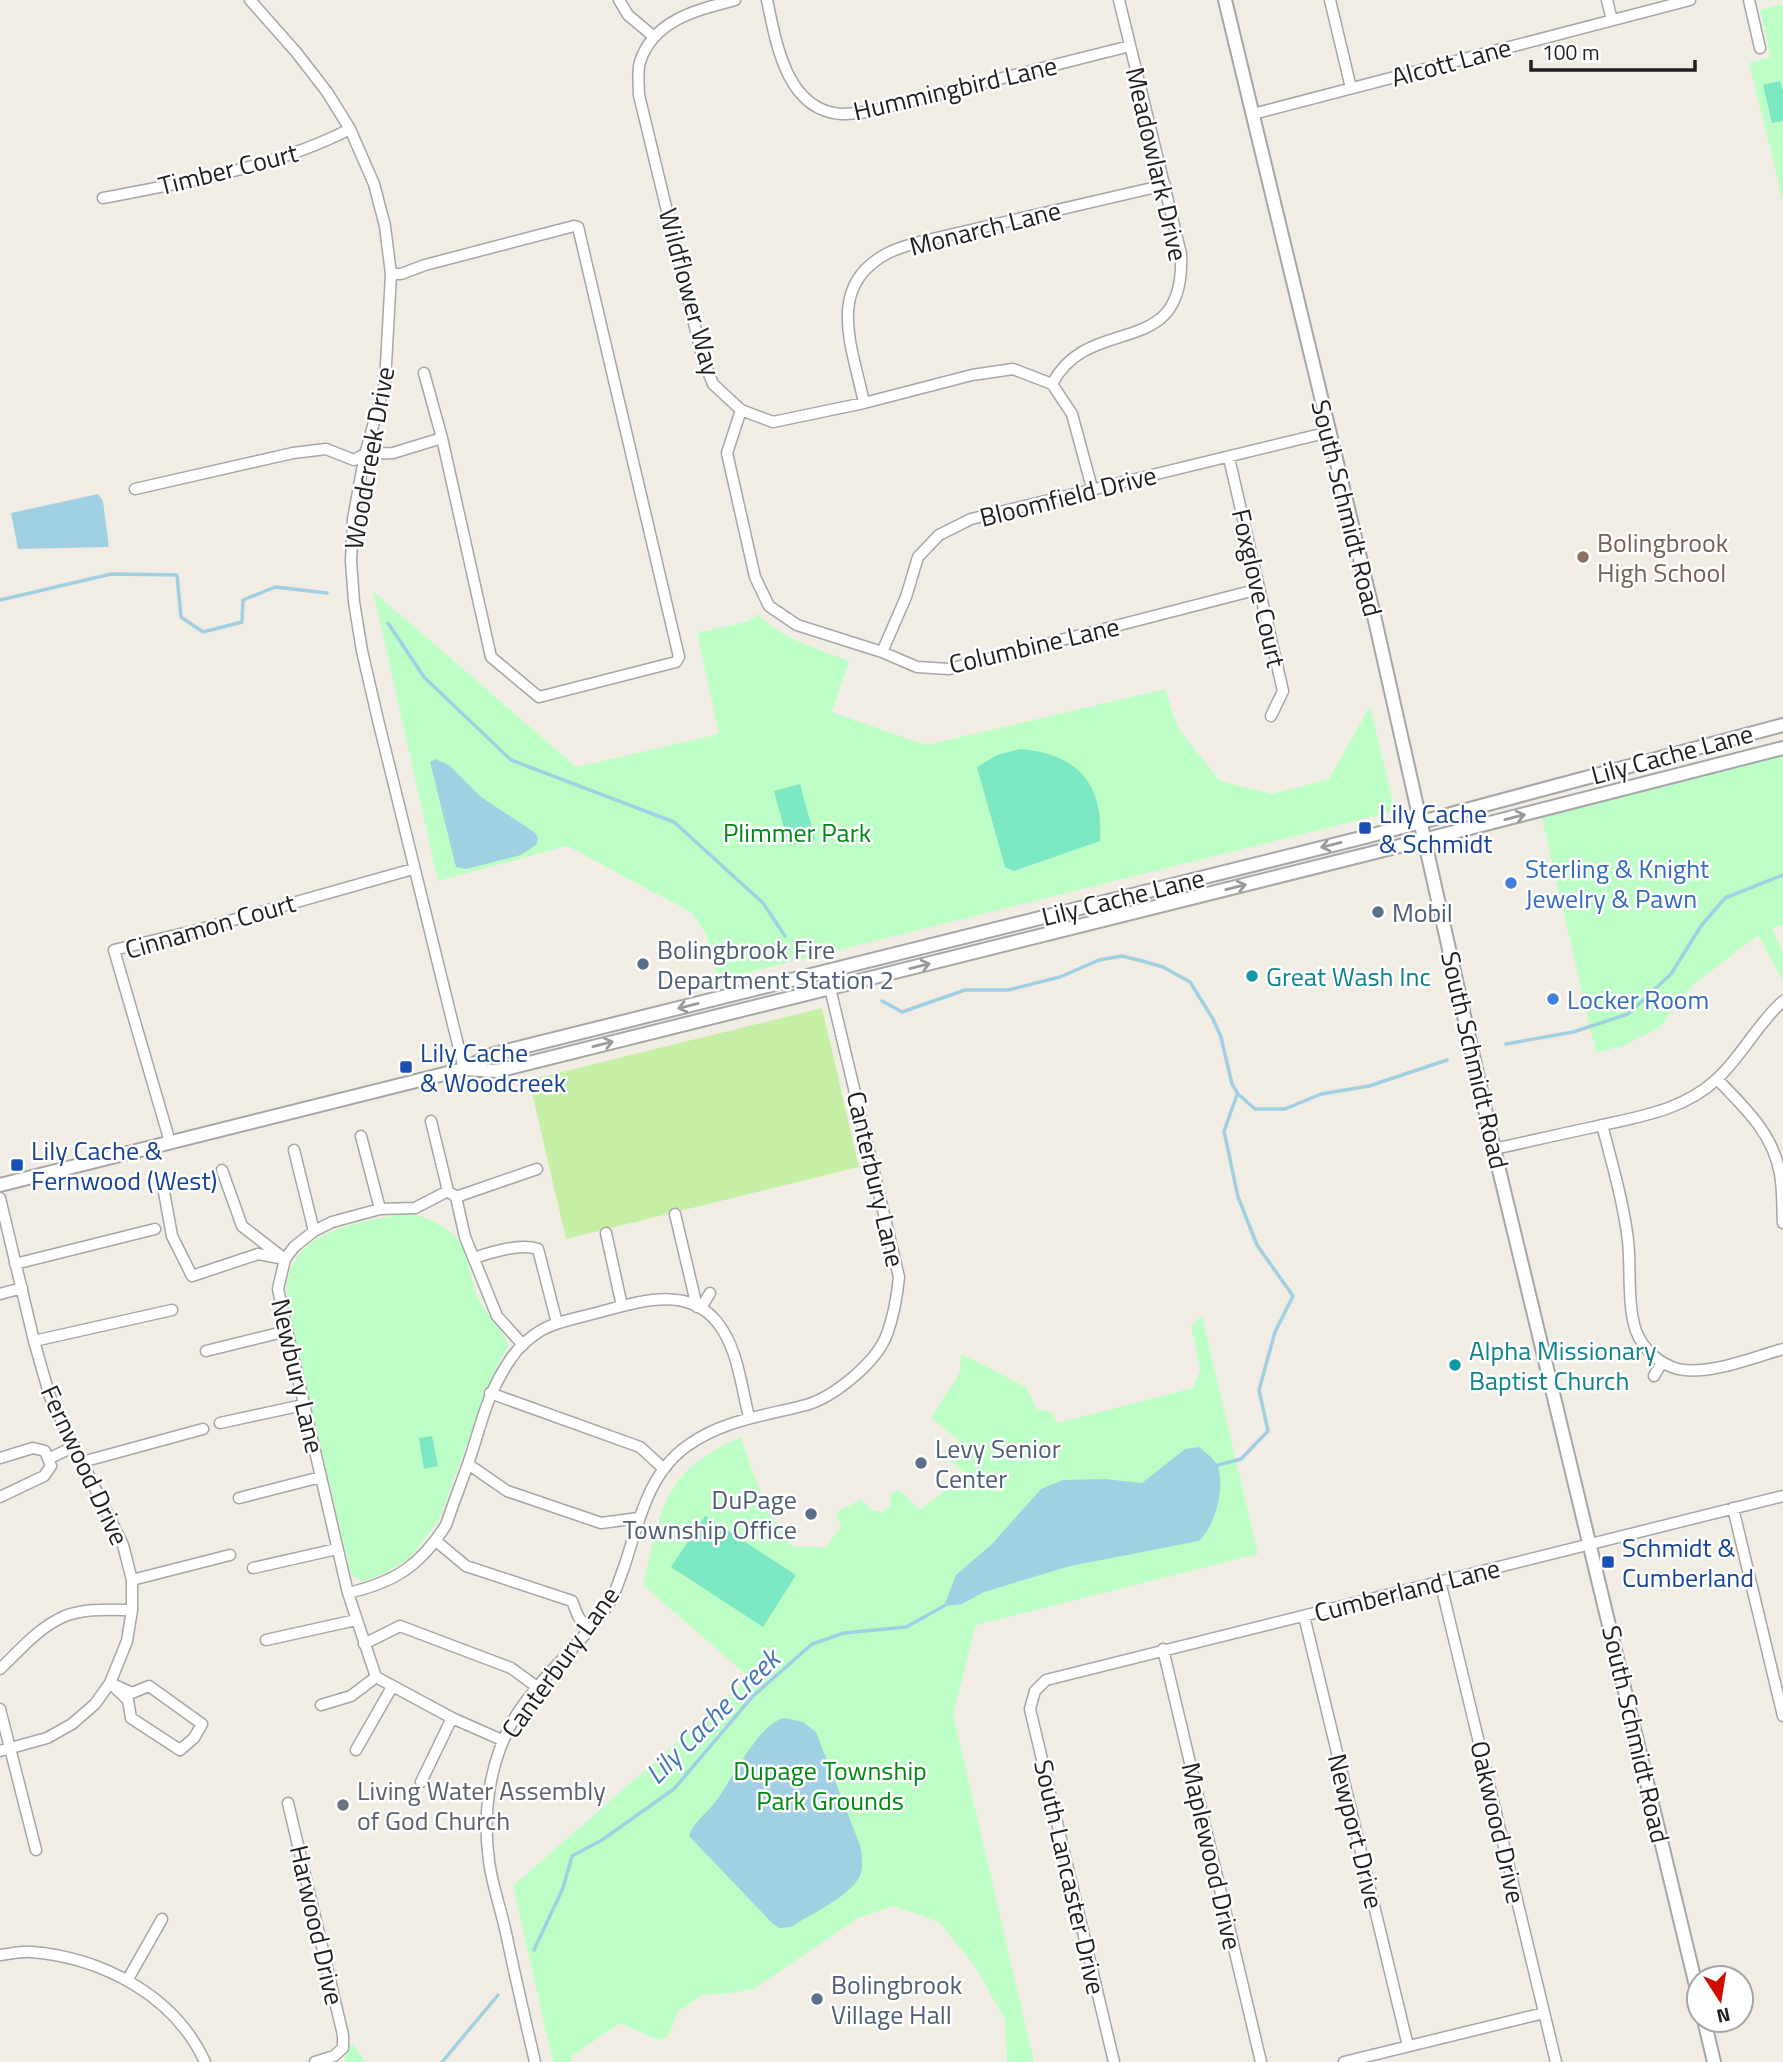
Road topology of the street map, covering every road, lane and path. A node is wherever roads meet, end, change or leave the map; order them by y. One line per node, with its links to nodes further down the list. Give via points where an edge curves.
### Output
1 (250, 0): 17 (street, Woodcreek Drive, via 296,52)
2 (619, 0): 12 (street, via 628,15)
3 (735, 0): 12 (street, via 689,12)
4 (766, 0): 13 (street, Hummingbird Lane, via 779,57 795,86 814,105 839,114 868,112)
5 (1119, 0): 13 (street, Meadowlark Drive)
6 (1225, 0): 16 (street, South Schmidt Road)
7 (1330, 0): 15 (street)
8 (1607, 0): 11 (street)
9 (1689, 0): 11 (street, Alcott Lane)
10 (1749, 0): 14 (street)
11 (1612, 20): 15 (street, Alcott Lane)
12 (653, 36): 24 (street, Wildflower Way, via 639,64 639,95 702,356 713,384)
13 (1129, 46): 18 (street, Meadowlark Drive)
14 (1760, 48)
15 (1351, 88): 16 (street, Alcott Lane)
16 (1253, 114): 25 (street, South Schmidt Road)
17 (350, 129): 19 (street, Timber Court, via 314,147 268,161); 20 (street, Woodcreek Drive, via 374,184)
18 (1165, 185): 22 (street, Meadowlark Drive, via 1181,254 1178,295 1168,313 1132,335 1075,355); 23 (street, Monarch Lane, via 919,242 888,253 861,272 846,317)
19 (103, 198)
20 (391, 274): 26 (street, via 578,227 676,643 676,662 539,697 491,657); 27 (street, Woodcreek Drive, via 385,383)
21 (424, 373): 26 (street)
22 (1052, 384): 23 (street, Wildflower Way, via 1013,369); 29 (street, via 1072,414)
23 (864, 403): 24 (street, Wildflower Way, via 773,422)
24 (741, 411): 32 (street, Columbine Lane, via 727,453 755,577 769,606 797,625)
25 (1329, 432): 28 (street, Bloomfield Drive); 36 (street, South Schmidt Road)
26 (442, 438): 27 (street, via 393,453)
27 (365, 454): 30 (street, via 354,460 326,449 293,453); 38 (street, Woodcreek Drive, via 353,519 354,602)
28 (1230, 458): 29 (street, Bloomfield Drive); 31 (street, Foxglove Court)
29 (1092, 488): 32 (street, Bloomfield Drive, via 971,519 939,535 918,557)
30 (135, 489)
31 (1259, 589): 32 (street, Columbine Lane, via 949,669 917,667); 33 (street, Foxglove Court, via 1283,691)
32 (881, 652)
33 (1271, 716)
34 (1783, 724): 36 (street, Lily Cache Lane)
35 (1783, 748): 37 (street, Lily Cache Lane, one-way to 35)
36 (1421, 822): 37 (street, South Schmidt Road); 39 (street, Lily Cache Lane, one-way to 39)
37 (1425, 840): 40 (street, Lily Cache Lane, one-way to 37); 48 (street, South Schmidt Road)
38 (413, 869): 42 (street, Woodcreek Drive); 47 (street, Cinnamon Court, via 114,950)
39 (826, 971): 40 (street); 42 (street, Lily Cache Lane, one-way to 42, via 494,1054)
40 (830, 988): 42 (street, Lily Cache Lane, one-way to 40, via 498,1071); 81 (street, Canterbury Lane, via 899,1277 897,1301 886,1337 844,1386 808,1404)
41 (1783, 1002): 43 (street)
42 (464, 1069): 47 (street, Lily Cache Lane)
43 (1717, 1079): 45 (street, via 1671,1108); 58 (street, via 1764,1130 1780,1173)
44 (431, 1121): 54 (street)
45 (1602, 1125): 48 (street); 77 (street, via 1624,1213 1634,1323 1642,1343)
46 (361, 1136): 56 (street)
47 (170, 1142): 52 (street, Lily Cache Lane)
48 (1494, 1149): 97 (street, South Schmidt Road)
49 (294, 1150): 60 (street)
50 (537, 1169): 54 (street, Newbury Lane)
51 (222, 1170): 63 (street, via 242,1226)
52 (0, 1185)
53 (164, 1192): 63 (street, via 172,1236 192,1276 258,1254)
54 (452, 1194): 56 (street, Newbury Lane, via 415,1208); 62 (street)
55 (0, 1198): 64 (street, Fernwood Drive)
56 (380, 1209): 60 (street, Newbury Lane)
57 (675, 1214): 69 (street)
58 (1783, 1223)
59 (155, 1229): 64 (street)
60 (314, 1231): 63 (street, Newbury Lane)
61 (606, 1233): 68 (street)
62 (474, 1258): 71 (street, via 538,1249); 74 (street, via 497,1316)
63 (285, 1259): 72 (street, Newbury Lane, via 278,1289)
64 (15, 1264): 65 (street, Fernwood Drive)
65 (22, 1288): 67 (street); 73 (street, Fernwood Drive)
66 (710, 1293): 69 (street)
67 (0, 1294)
68 (622, 1306): 69 (street, via 659,1299 680,1300); 71 (street)
69 (699, 1308): 81 (street, via 716,1321 732,1347)
70 (172, 1310): 73 (street)
71 (557, 1323): 74 (street)
72 (286, 1331): 76 (street); 80 (street, Newbury Lane)
73 (34, 1341): 84 (street, Fernwood Drive, via 50,1398)
74 (523, 1345): 79 (street)
75 (1783, 1349): 77 (street, via 1704,1369 1678,1369)
76 (206, 1351)
77 (1662, 1362): 78 (street)
78 (1654, 1376)
79 (490, 1393): 88 (street); 89 (street, via 640,1447)
80 (303, 1405): 82 (street); 90 (street, Newbury Lane)
81 (748, 1417): 89 (street, Canterbury Lane, via 685,1447)
82 (220, 1423)
83 (202, 1429): 87 (street)
84 (73, 1447): 86 (street); 87 (street, Fernwood Drive)
85 (0, 1458): 86 (street, via 33,1448)
86 (50, 1458): 92 (street, via 44,1476)
87 (82, 1462): 101 (street, Fernwood Drive, via 123,1545)
88 (468, 1464): 95 (street, via 507,1491 601,1523); 96 (street)
89 (664, 1469): 95 (street, Canterbury Lane)
90 (321, 1477): 93 (street); 98 (street, Newbury Lane)
91 (1783, 1496): 94 (street, Cumberland Lane)
92 (0, 1497)
93 (239, 1498)
94 (1733, 1508): 97 (street, Cumberland Lane); 119 (street)
95 (639, 1518): 107 (street, Canterbury Lane, via 612,1598)
96 (436, 1541): 103 (street, via 410,1567 379,1586); 107 (street, via 466,1566 572,1601)
97 (1590, 1545): 102 (street, Cumberland Lane); 129 (street, South Schmidt Road)
98 (337, 1549): 100 (street); 103 (street, Newbury Lane)
99 (230, 1555): 101 (street)
100 (253, 1568)
101 (132, 1580): 104 (street, Fernwood Drive)
102 (1440, 1581): 105 (street, Cumberland Lane); 131 (street, Oakwood Drive)
103 (348, 1593): 106 (street, Newbury Lane)
104 (132, 1610): 111 (street, via 66,1616 38,1632); 113 (street, Fernwood Drive, via 127,1641)
105 (1304, 1616): 110 (street, Cumberland Lane); 133 (street, Newport Drive)
106 (356, 1620): 108 (street); 109 (street, Newbury Lane)
107 (588, 1631): 115 (street, Canterbury Lane)
108 (266, 1640)
109 (364, 1644): 112 (street, Newbury Lane); 115 (street, via 400,1626 511,1668)
110 (1163, 1649): 116 (street, Cumberland Lane, via 1046,1680); 138 (street, Maplewood Drive)
111 (0, 1669)
112 (376, 1677): 114 (street); 117 (street, via 351,1696)
113 (110, 1683): 113 (street, via 132,1693 149,1686 202,1724 180,1750 131,1718 128,1700); 122 (street, Fernwood Drive, via 72,1724 47,1738)
114 (392, 1687): 120 (street); 123 (street)
115 (537, 1687): 121 (street, Canterbury Lane)
116 (1035, 1691): 137 (street, South Lancaster Drive, via 1030,1709)
117 (321, 1705)
118 (0, 1709): 122 (street)
119 (1783, 1716)
120 (452, 1718): 121 (street); 124 (street)
121 (502, 1740): 136 (street, Canterbury Lane, via 486,1816 489,1862)
122 (5, 1750): 126 (street)
123 (356, 1750)
124 (421, 1782)
125 (288, 1803): 135 (street, Harwood Drive, via 344,2035 343,2048)
126 (36, 1850)
127 (162, 1919): 130 (street)
128 (0, 1955): 130 (street, via 31,1952 86,1962)
129 (1691, 1964)
130 (128, 1979): 134 (street, via 171,2013)
131 (1544, 2013): 133 (street); 140 (street, Oakwood Drive)
132 (1707, 2034): 141 (street)
133 (1408, 2046): 139 (street)
134 (205, 2062)
135 (315, 2062)
136 (535, 2062)
137 (1115, 2062)
138 (1261, 2062)
139 (1344, 2062)
140 (1556, 2062)
141 (1714, 2062)

